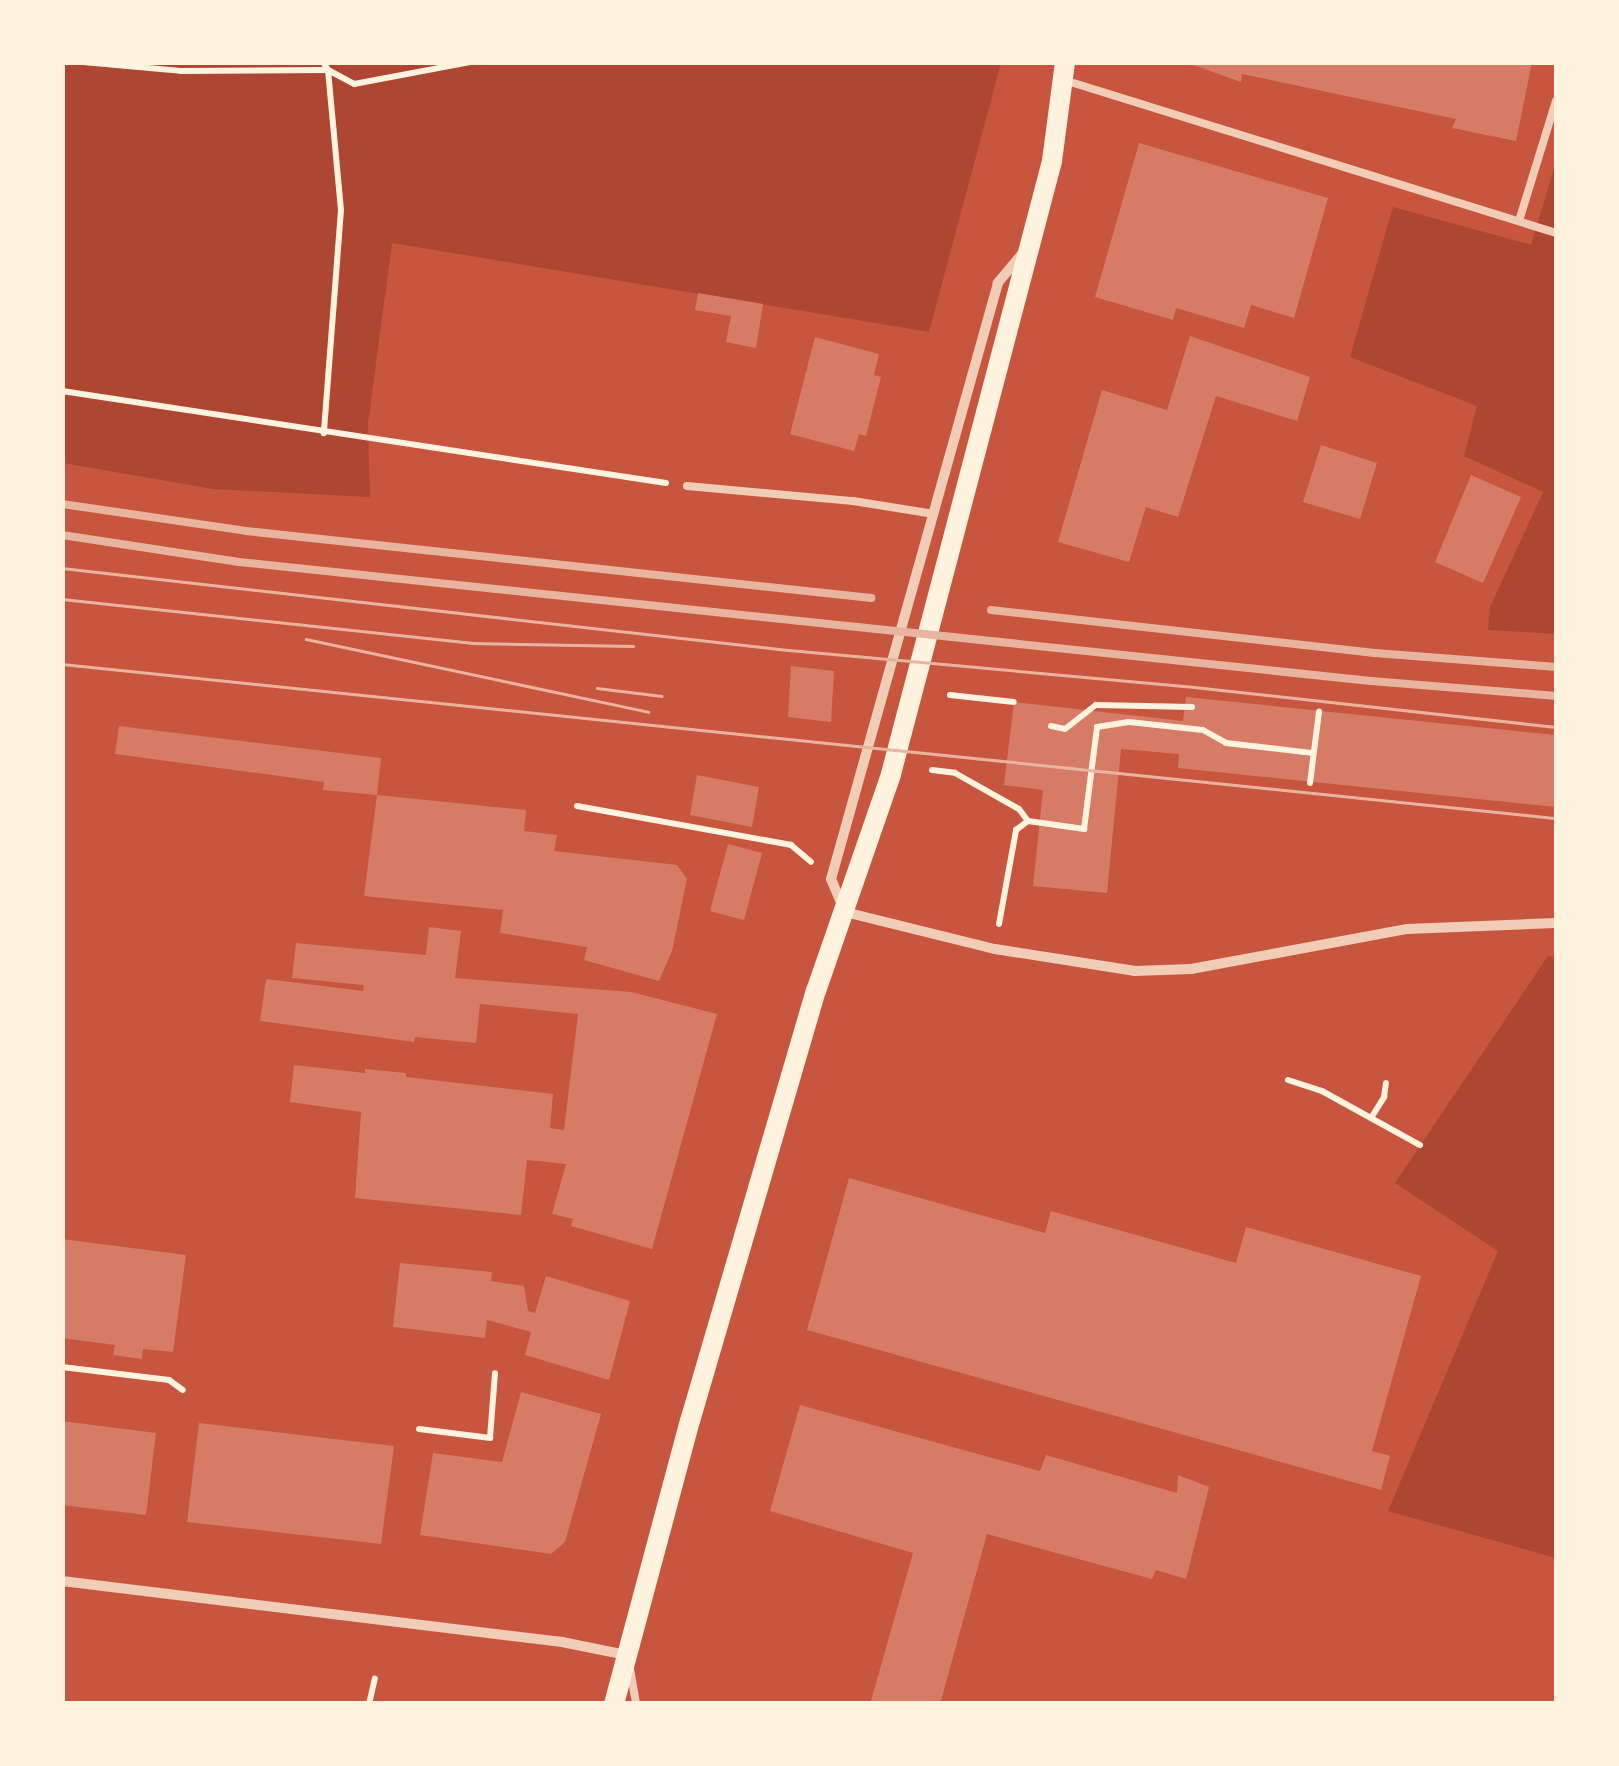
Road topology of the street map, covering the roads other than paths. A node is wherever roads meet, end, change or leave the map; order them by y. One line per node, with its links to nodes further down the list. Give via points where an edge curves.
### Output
1 (1064, 71): 3 (lane); 5 (main road)
2 (1556, 101): 3 (lane)
3 (1519, 221): 4 (lane)
4 (1556, 233)
5 (1033, 241): 7 (street, via 998,283); 8 (main road, via 891,774)
6 (687, 486): 7 (lane)
7 (934, 514): 8 (street, via 831,878)
8 (845, 912): 9 (street, via 995,949 1135,971 1191,969 1407,929); 11 (main road, via 690,1421)
9 (1556, 923)
10 (62, 1581): 11 (street, via 562,1642)
11 (628, 1656): 12 (main road); 13 (lane)
12 (614, 1704)
13 (636, 1704)

